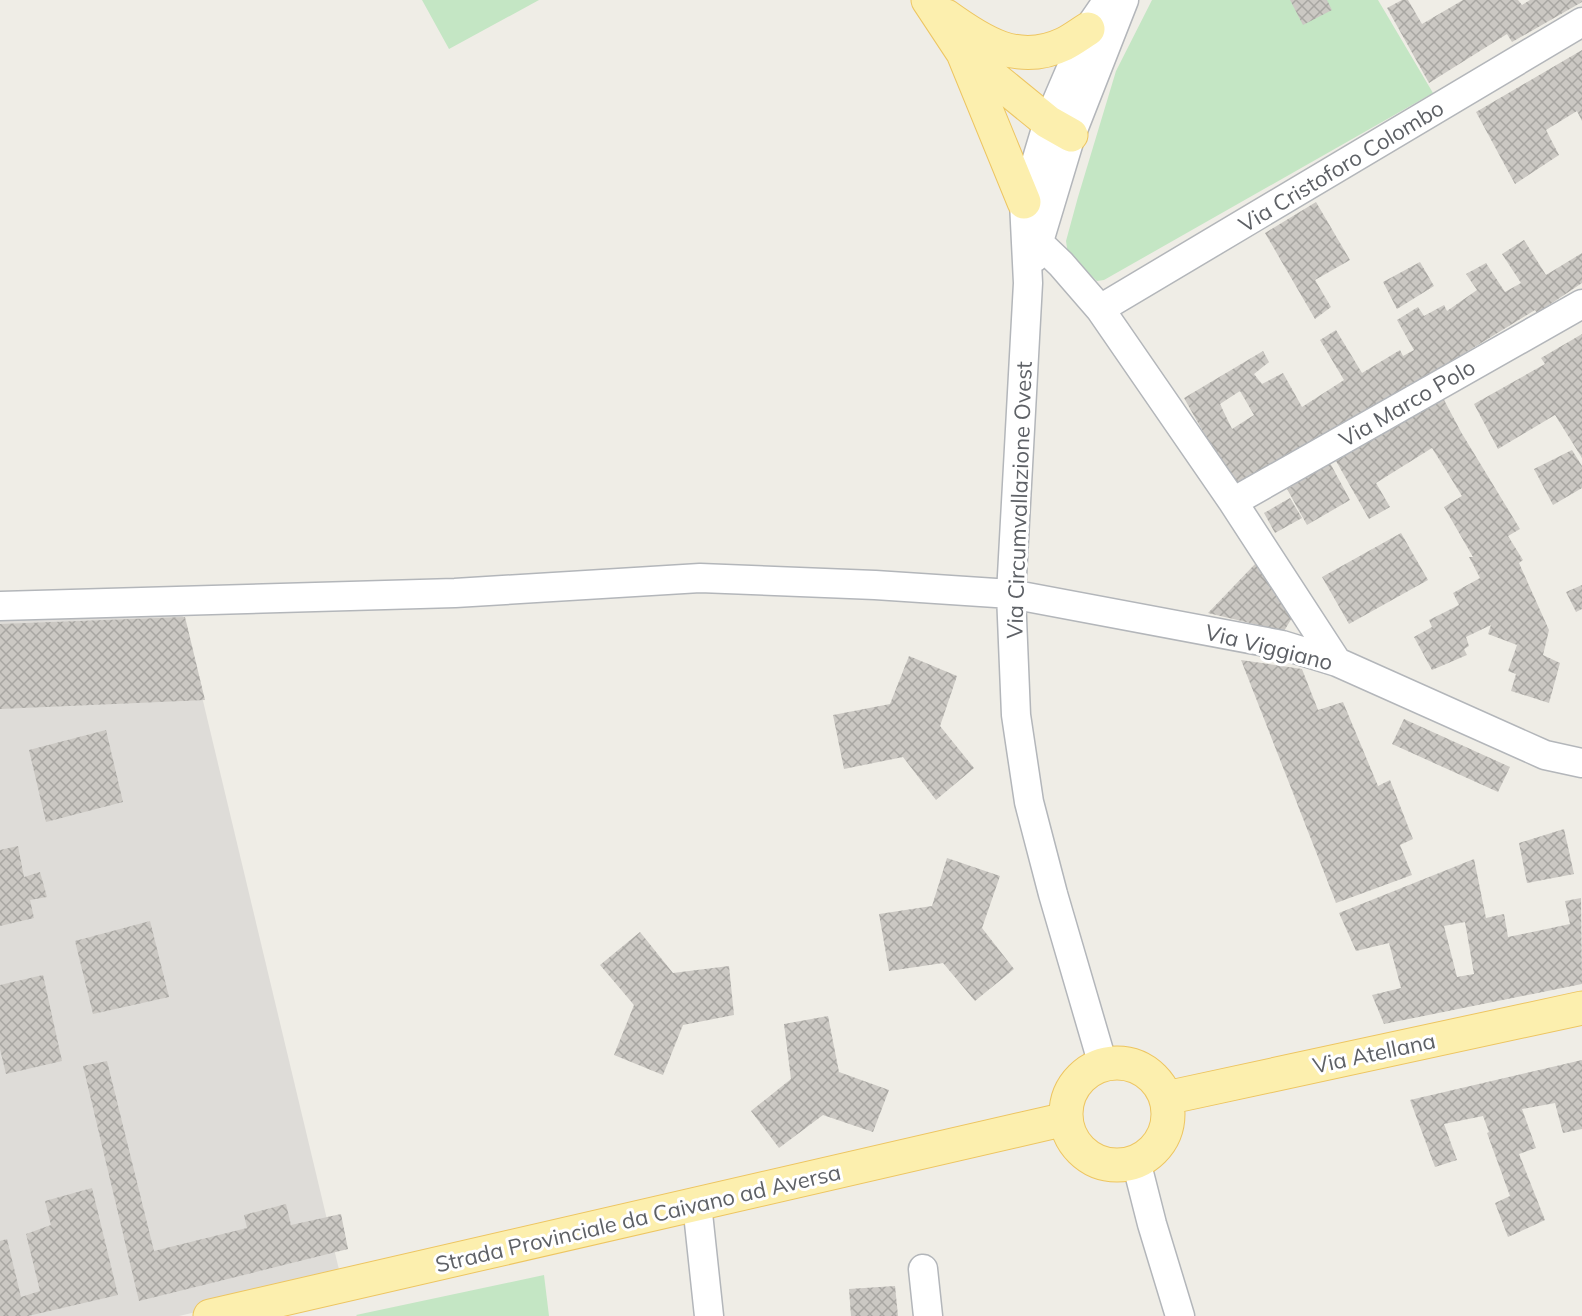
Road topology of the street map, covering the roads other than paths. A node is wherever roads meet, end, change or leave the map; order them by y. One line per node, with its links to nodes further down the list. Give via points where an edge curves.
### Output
1 (1108, 0): 5 (street, Via Circumvallazione Ovest)
2 (1124, 0): 7 (street, Via Circumvallazione Ovest)
3 (931, 4): 5 (main road, via 976,38 1004,50 1041,51 1063,45); 6 (main road)
4 (1582, 22): 12 (street, Via Cristoforo Colombo)
5 (1088, 29): 7 (street, Via Circumvallazione Ovest)
6 (963, 53): 7 (main road); 8 (main road)
7 (1059, 129): 8 (street, Via Circumvallazione Ovest); 9 (street, Via Circumvallazione Ovest)
8 (1024, 202): 10 (street, Via Circumvallazione Ovest)
9 (1039, 243): 10 (street, Via Circumvallazione Ovest); 12 (street)
10 (1028, 283): 14 (street, Via Circumvallazione Ovest)
11 (1582, 304): 13 (street, Via Marco Polo)
12 (1100, 309): 13 (street)
13 (1233, 502): 16 (street)
14 (1011, 594): 15 (street, Via Viggiano, via 700,578 455,593); 16 (street, Via Viggiano, via 1282,645); 19 (street, Via Circumvallazione Ovest, via 1016,715 1029,802)
15 (0, 606)
16 (1337, 662): 17 (street, Via Viggiano, via 1545,755)
17 (1582, 763)
18 (1582, 1008): 20 (main road, Via Atellana)
19 (1103, 1065): 20 (main road, via 1123,1063 1142,1069 1157,1081); 21 (main road, via 1087,1072 1075,1085 1067,1102)
20 (1166, 1098): 22 (main road, via 1167,1129 1150,1154)
21 (1066, 1119): 22 (main road, via 1083,1152 1099,1162 1118,1165); 23 (main road, Strada Provinciale da Caivano ad Aversa)
22 (1136, 1161): 29 (street)
23 (697, 1204): 25 (main road, Strada Provinciale da Caivano ad Aversa); 27 (street)
24 (923, 1269): 28 (street)
25 (247, 1312): 26 (main road, Strada Provinciale da Caivano ad Aversa)
26 (210, 1316)
27 (709, 1316)
28 (928, 1316)
29 (1180, 1316)

